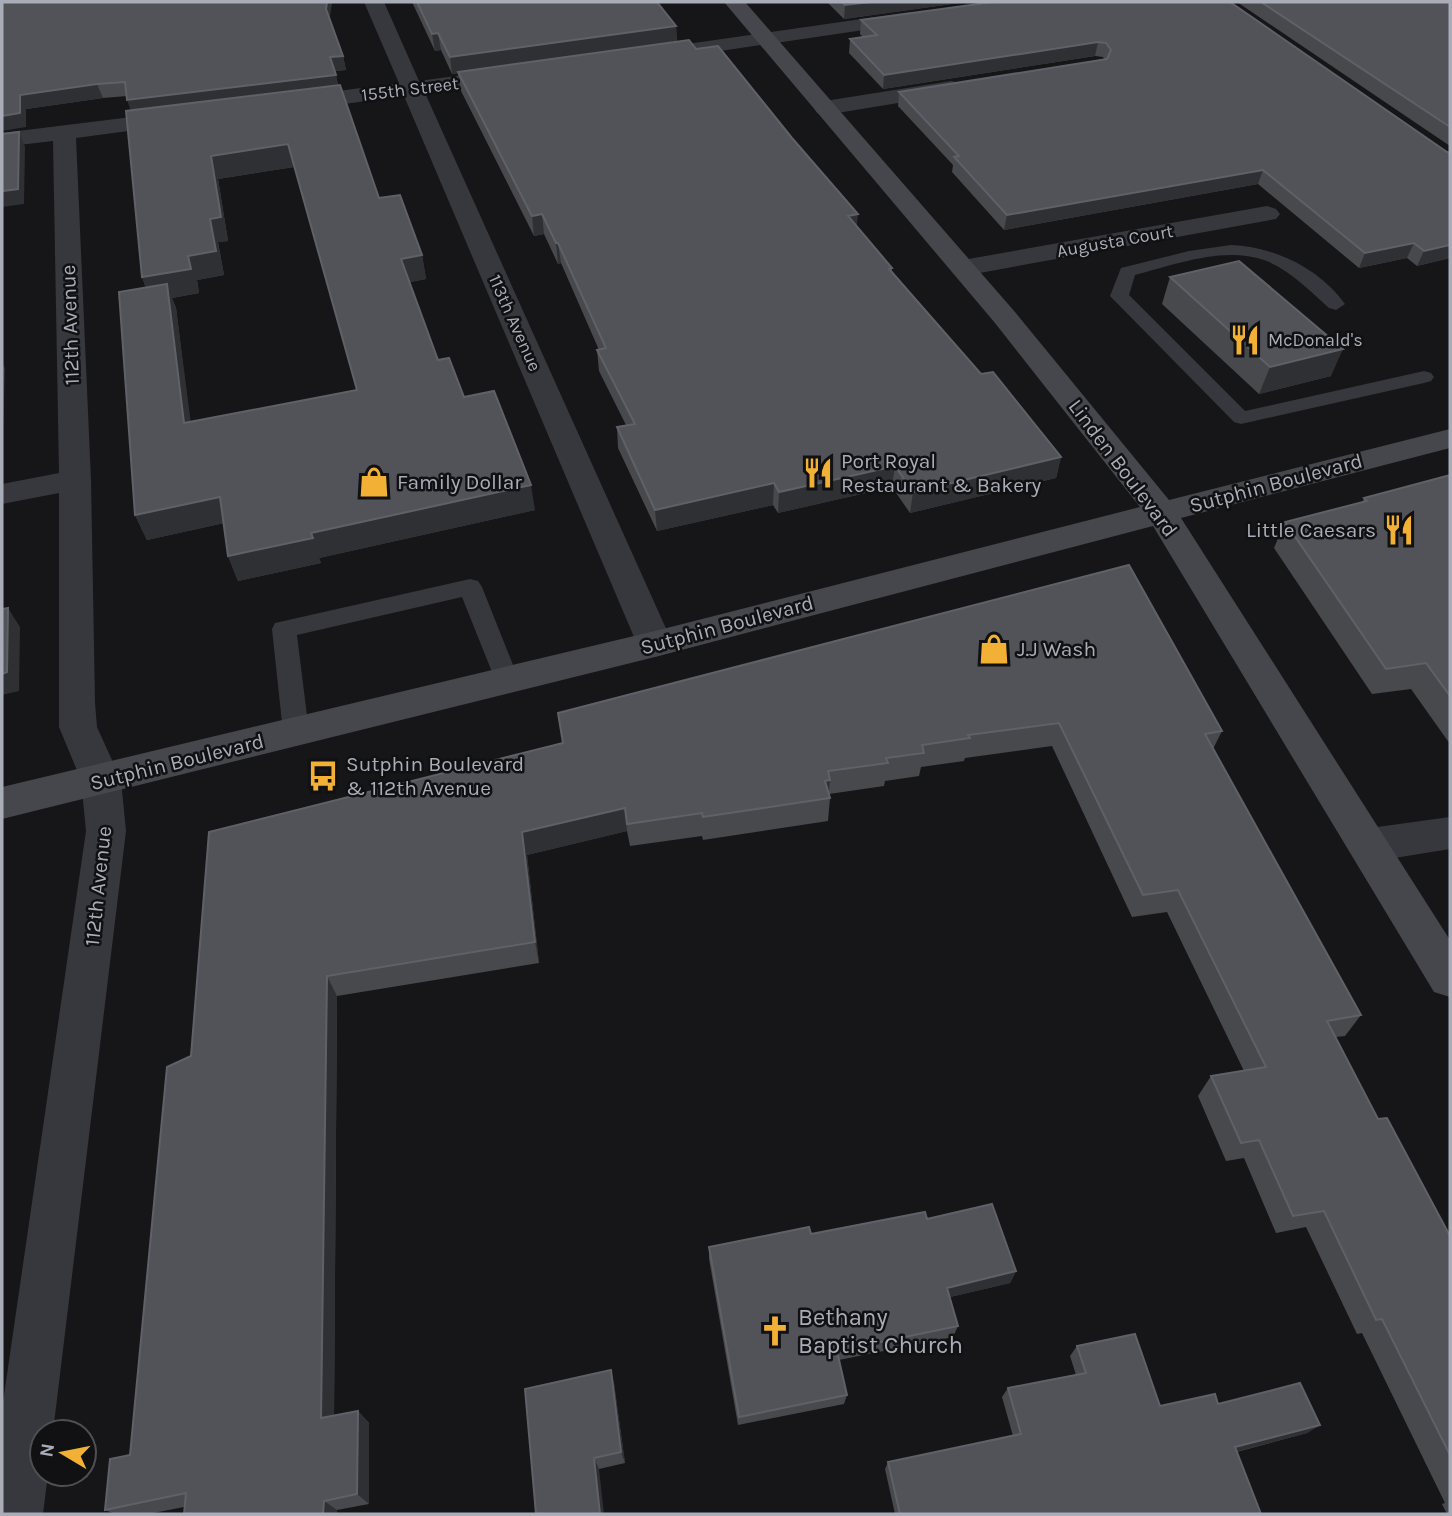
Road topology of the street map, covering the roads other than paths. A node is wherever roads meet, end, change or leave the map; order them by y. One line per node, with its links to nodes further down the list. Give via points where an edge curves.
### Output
1 (374, 2): 8 (street, 113th Avenue)
2 (734, 2): 4 (main road, Linden Boulevard)
3 (932, 15): 4 (street)
4 (766, 39): 5 (street); 10 (main road, Linden Boulevard)
5 (641, 57)
6 (533, 72): 8 (street, 155th Street)
7 (971, 85): 10 (street)
8 (412, 89): 9 (street, 155th Street); 22 (street, 113th Avenue)
9 (269, 107)
10 (825, 108): 15 (main road, Linden Boulevard)
11 (201, 115): 12 (street)
12 (64, 132): 13 (street); 19 (street, 112th Avenue)
13 (2, 140)
14 (1267, 214): 15 (street, Augusta Court)
15 (964, 268): 21 (main road, Linden Boulevard)
16 (1336, 304): 17 (lane, via 1289,264 1232,248 1127,272 1119,296 1241,418)
17 (1424, 377)
18 (1450, 438): 21 (main road, Sutphin Boulevard)
19 (75, 480): 20 (street); 25 (street, 112th Avenue, via 78,727)
20 (2, 494)
21 (1161, 512): 22 (main road, Sutphin Boulevard); 28 (main road, Linden Boulevard)
22 (655, 644): 23 (main road, Sutphin Boulevard)
23 (507, 680): 24 (main road, Sutphin Boulevard); 24 (lane, via 470,587 284,629)
24 (296, 732): 25 (main road, Sutphin Boulevard)
25 (101, 780): 26 (main road, Sutphin Boulevard); 30 (street, 112th Avenue, via 106,831 102,872)
26 (2, 803)
27 (1450, 833): 28 (street)
28 (1370, 845): 29 (main road, Linden Boulevard)
29 (1450, 978)
30 (15, 1514)

